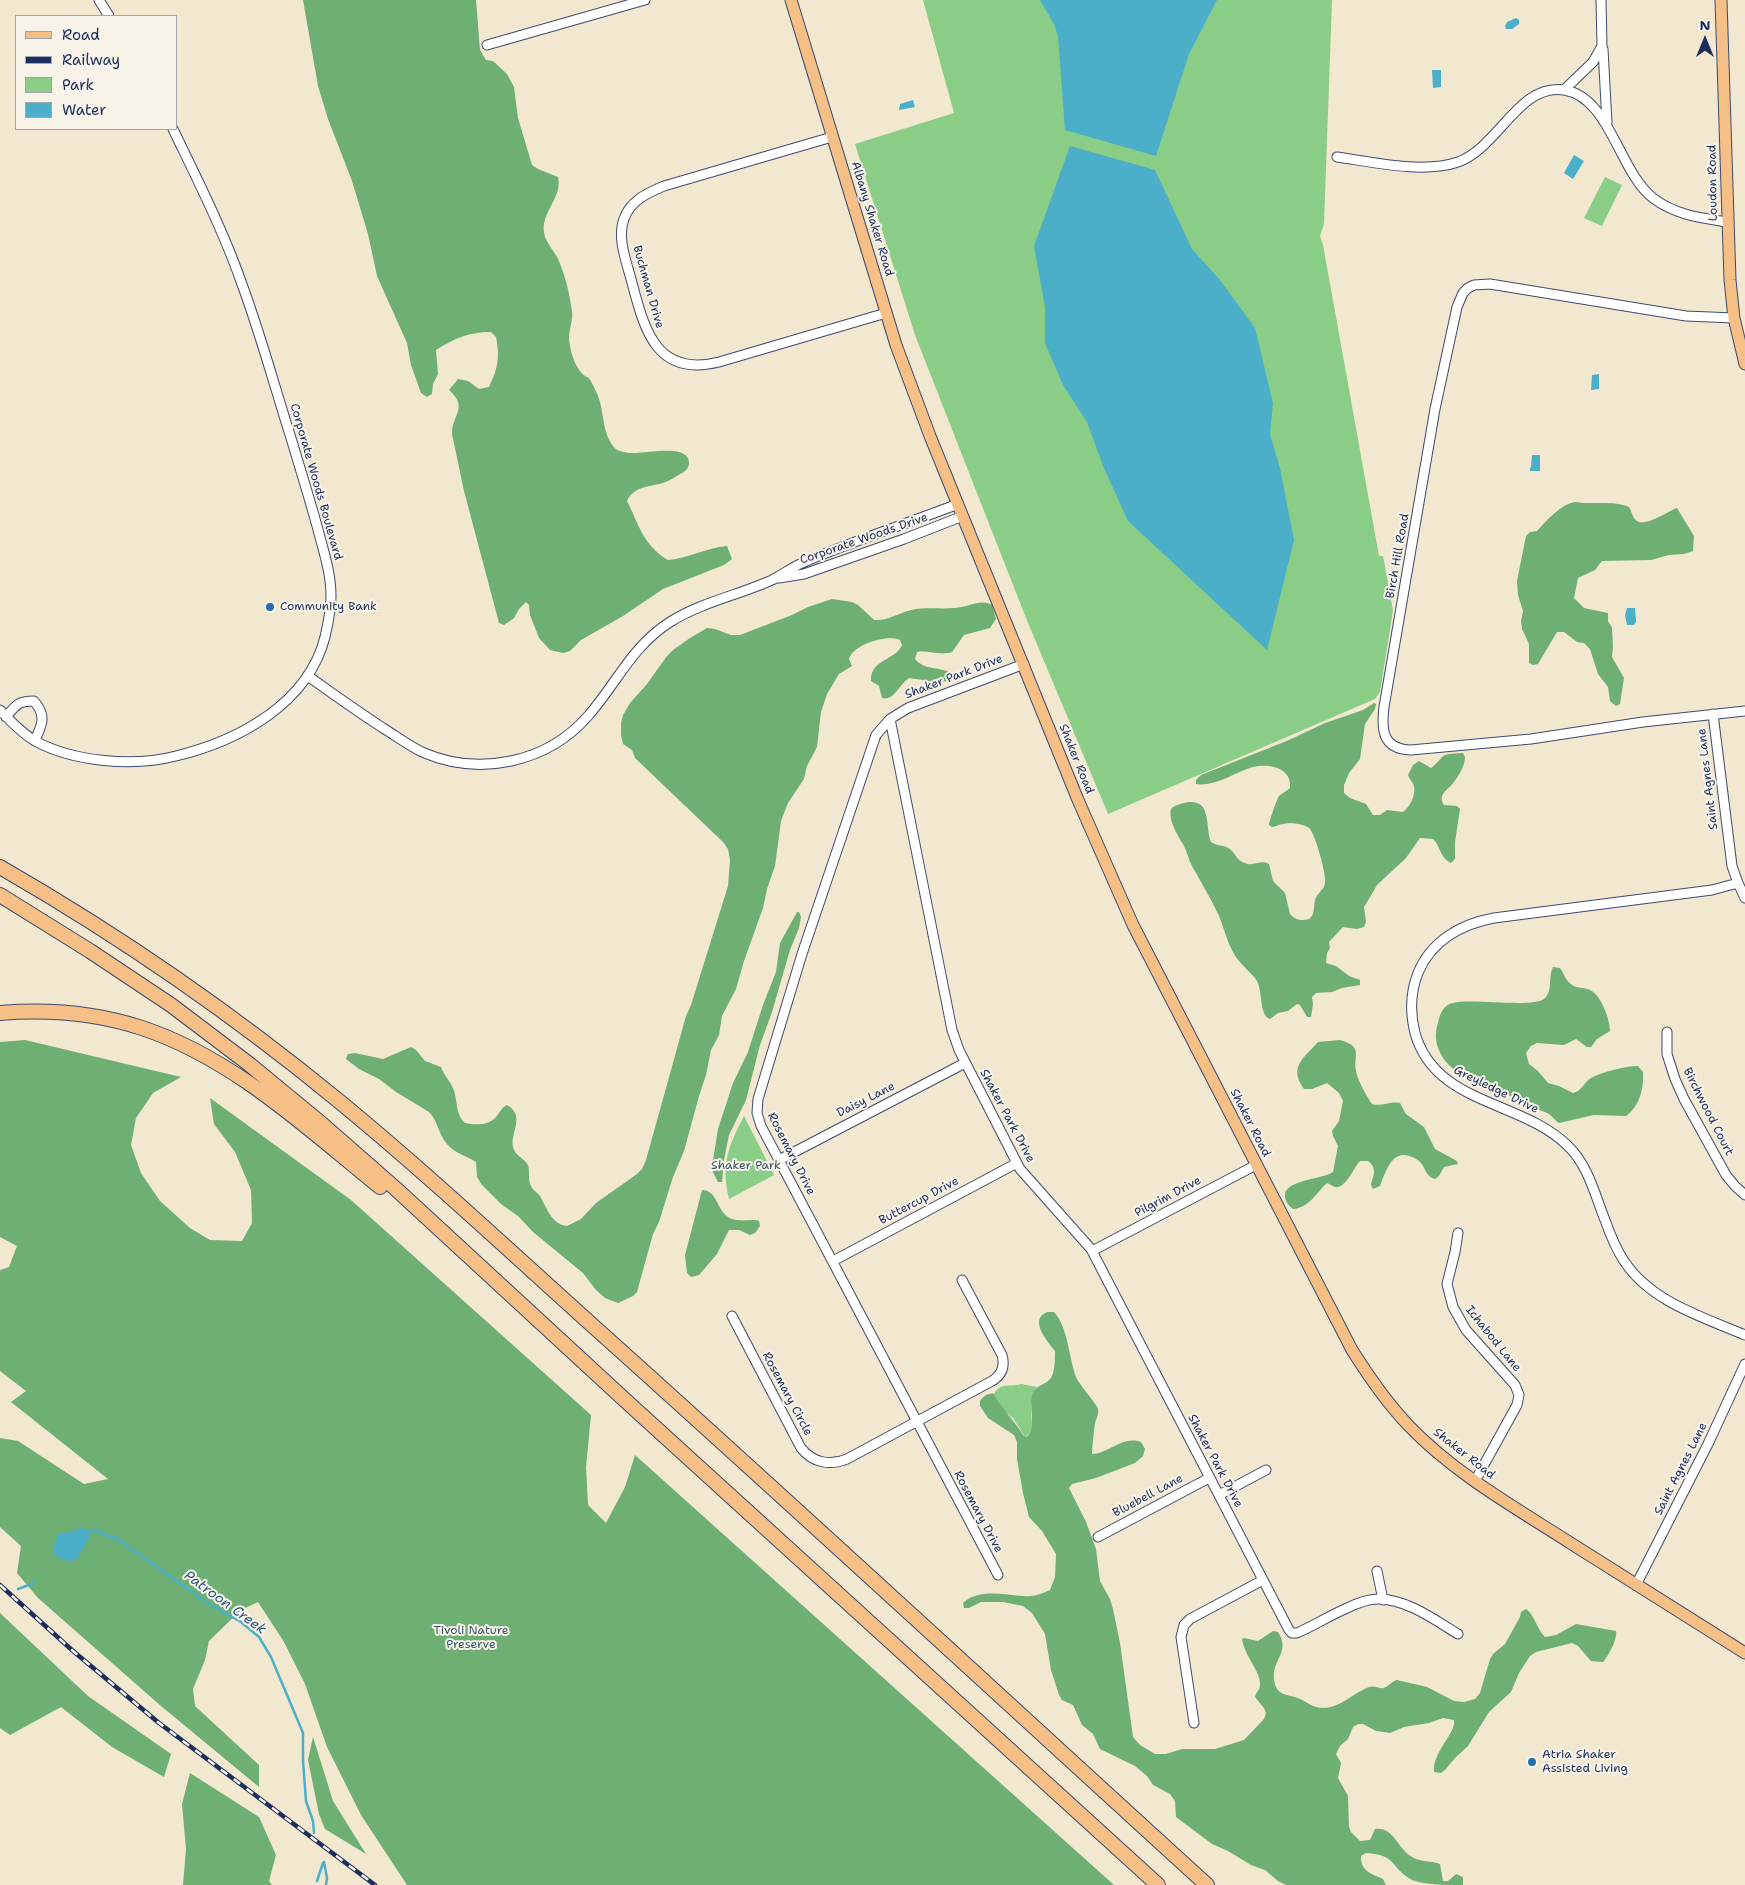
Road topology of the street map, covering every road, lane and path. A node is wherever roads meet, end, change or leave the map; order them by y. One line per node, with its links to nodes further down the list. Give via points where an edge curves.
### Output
1 (99, 0): 6 (street)
2 (644, 0): 7 (street)
3 (791, 0): 12 (main road, Albany Shaker Road)
4 (1602, 0): 8 (street)
5 (1721, 0): 14 (main road, Loudon Road)
6 (108, 15)
7 (487, 45)
8 (1602, 46): 9 (street, via 1593,62); 10 (street)
9 (1564, 90): 10 (street, via 1589,104); 13 (street, via 1532,96 1485,145 1452,163 1402,165)
10 (1608, 126): 14 (street, via 1635,178 1654,199 1689,216)
11 (173, 130): 23 (street, Corporate Woods Boulevard, via 243,285 329,570 331,596 325,638)
12 (832, 137): 15 (main road, Albany Shaker Road); 15 (street, Buchman Drive, via 664,186 646,194 632,206 623,220 622,237 641,316 649,336 664,354 683,364 700,366)
13 (1337, 157)
14 (1728, 222): 16 (main road, Loudon Road)
15 (886, 313): 18 (main road, Albany Shaker Road)
16 (1734, 318): 17 (main road, Loudon Road); 26 (street, Birch Hill Road, via 1678,314 1490,284 1474,285 1465,290 1457,307 1435,409 1382,724 1392,745 1412,750 1531,739)
17 (1745, 364)
18 (933, 444): 19 (main road, Shaker Road)
19 (958, 504): 20 (main road, Shaker Road); 21 (street, Corporate Woods Drive, via 800,564)
20 (963, 516): 21 (street, Corporate Woods Drive, via 804,574); 22 (main road, Shaker Road)
21 (771, 580): 23 (street, Corporate Woods Drive, via 692,610 661,629 633,654 590,714 570,734 541,751 512,761 476,764 429,755 402,741)
22 (1024, 664): 27 (street, Shaker Park Drive, via 908,708); 38 (main road, Shaker Road, via 1123,904)
23 (308, 676): 28 (street, Corporate Woods Boulevard, via 264,719 234,737 174,757 112,762 70,754)
24 (1745, 711): 26 (street, Birch Hill Road)
25 (3, 713): 28 (street, Corporate Woods Boulevard); 28 (street, Corporate Woods Boulevard, via 26,701 40,707 43,716)
26 (1713, 714): 30 (street, Saint Agnes Lane, via 1728,839)
27 (890, 719): 35 (street, Shaker Park Drive, via 953,1034); 36 (street, Rosemary Drive, via 879,731 871,748 802,954 758,1102 760,1123)
28 (35, 740)
29 (0, 867): 65 (highway, via 186,985 341,1103 415,1166)
30 (1738, 883): 32 (street, Saint Agnes Lane); 46 (street, Greyledge Drive, via 1712,890 1469,924 1446,937 1425,959 1417,976 1411,1010 1420,1046 1440,1075 1456,1086 1547,1129 1575,1153 1586,1171 1620,1254 1642,1282 1664,1298)
31 (0, 895): 42 (highway, via 130,977 249,1064 359,1156)
32 (1745, 898)
33 (0, 1013): 42 (highway, via 51,1012 99,1017 143,1028 188,1048 269,1098)
34 (1667, 1032): 39 (street, Birchwood Court, via 1668,1057 1684,1098 1726,1175)
35 (965, 1063): 36 (street, Daisy Lane); 37 (street, Shaker Park Drive)
36 (779, 1160): 43 (street, Rosemary Drive)
37 (1017, 1163): 41 (street, Shaker Park Drive, via 1029,1181); 43 (street, Buttercup Drive)
38 (1256, 1165): 41 (street, Pilgrim Drive); 51 (main road, Shaker Road, via 1344,1336 1375,1385 1416,1432)
39 (1745, 1195)
40 (1458, 1234): 51 (street, Ichabod Lane, via 1447,1284 1453,1307 1461,1323 1519,1395 1517,1405)
41 (1092, 1251): 50 (street, Shaker Park Drive)
42 (464, 1253): 62 (highway)
43 (833, 1261): 48 (street, Rosemary Drive)
44 (962, 1280): 48 (street, via 1001,1352 1003,1369 992,1381)
45 (732, 1316): 48 (street, Rosemary Circle, via 799,1444 811,1458 824,1463 842,1461)
46 (1745, 1335)
47 (1745, 1364): 57 (street, Saint Agnes Lane)
48 (915, 1421): 55 (street, Rosemary Drive)
49 (1266, 1470): 52 (street)
50 (1209, 1478): 52 (street, Shaker Park Drive); 53 (street, Bluebell Lane)
51 (1475, 1481): 57 (main road, Shaker Road)
52 (1219, 1495): 56 (street, Shaker Park Drive)
53 (1098, 1536)
54 (1377, 1571): 58 (street)
55 (998, 1575)
56 (1263, 1580): 58 (street, Shaker Park Drive, via 1293,1633 1355,1605); 61 (street, via 1184,1625 1181,1636)
57 (1636, 1584): 60 (main road, Shaker Road)
58 (1383, 1600): 59 (street, via 1416,1610)
59 (1458, 1634)
60 (1745, 1653)
61 (1194, 1723)
62 (1134, 1864): 63 (highway); 64 (highway)
63 (1152, 1885)
64 (1158, 1885)
65 (1207, 1885)

